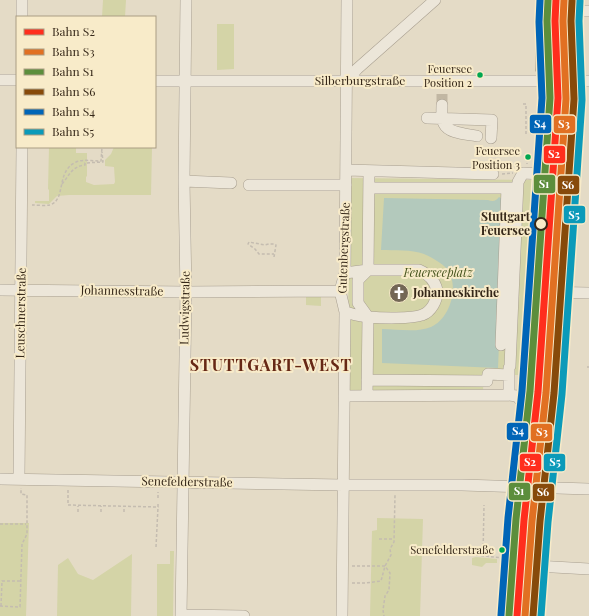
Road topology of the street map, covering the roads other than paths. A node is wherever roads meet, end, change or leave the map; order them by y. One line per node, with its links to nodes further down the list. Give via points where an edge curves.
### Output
1 (22, 0): 7 (street)
2 (186, 0): 12 (street, Ludwigstraße)
3 (347, 0): 13 (street, Gutenbergstraße)
4 (435, 0): 13 (street, via 357,69)
5 (544, 0): 8 (main road)
6 (557, 7): 8 (main road)
7 (22, 16)
8 (548, 35): 15 (main road, via 551,68)
9 (0, 80): 10 (street)
10 (16, 80)
11 (156, 81): 12 (street, Silberburgstraße)
12 (185, 81): 13 (street, Silberburgstraße); 26 (street, Ludwigstraße)
13 (347, 81): 15 (street, Silberburgstraße, via 442,87); 22 (street, Gutenbergstraße)
14 (589, 81): 15 (street, Silberburgstraße)
15 (546, 82): 25 (main road)
16 (442, 105): 18 (street)
17 (427, 118): 18 (street)
18 (443, 118): 19 (street, via 443,124 450,131); 20 (street, via 492,120)
19 (477, 136)
20 (491, 138)
21 (22, 148): 35 (street, Leuschnerstraße)
22 (346, 170): 23 (street); 29 (street, Gutenbergstraße)
23 (369, 171): 24 (street); 30 (street)
24 (493, 174)
25 (543, 174): 31 (street, via 523,173); 38 (main road)
26 (184, 181): 27 (street); 37 (street, Ludwigstraße)
27 (231, 183)
28 (249, 185): 29 (street)
29 (346, 185): 33 (street, Gutenbergstraße)
30 (369, 188): 31 (street); 32 (street)
31 (513, 188): 42 (street); 43 (street)
32 (368, 270): 33 (street); 41 (street, via 358,280 358,303); 41 (street, via 419,270 433,280 437,290 434,304 421,316)
33 (345, 273): 36 (street, Gutenbergstraße)
34 (0, 290): 35 (street, Johannesstraße)
35 (21, 290): 37 (street, Johannesstraße); 50 (street, Leuschnerstraße)
36 (340, 291): 37 (street, Johannesstraße); 40 (street, Gutenbergstraße)
37 (186, 292): 51 (street, Ludwigstraße)
38 (535, 292): 39 (street); 48 (main road)
39 (589, 293)
40 (344, 312): 41 (street); 47 (street, Gutenbergstraße)
41 (368, 318): 44 (street)
42 (501, 345)
43 (509, 375): 44 (street, via 488,374 488,381); 46 (street)
44 (367, 380): 45 (street)
45 (367, 395): 46 (street); 47 (street)
46 (509, 395): 48 (street)
47 (344, 396): 52 (street, Gutenbergstraße)
48 (528, 402): 53 (main road)
49 (0, 478): 50 (street, Senefelderstraße)
50 (19, 479): 51 (street, Senefelderstraße)
51 (182, 482): 52 (street, Senefelderstraße); 57 (street, Ludwigstraße)
52 (344, 485): 53 (street, Senefelderstraße); 59 (street, Gutenbergstraße)
53 (522, 487): 54 (street, Senefelderstraße); 55 (main road)
54 (589, 489)
55 (518, 565): 56 (street); 60 (main road)
56 (589, 569)
57 (181, 616): 58 (street)
58 (244, 616)
59 (342, 616)
60 (513, 616)

